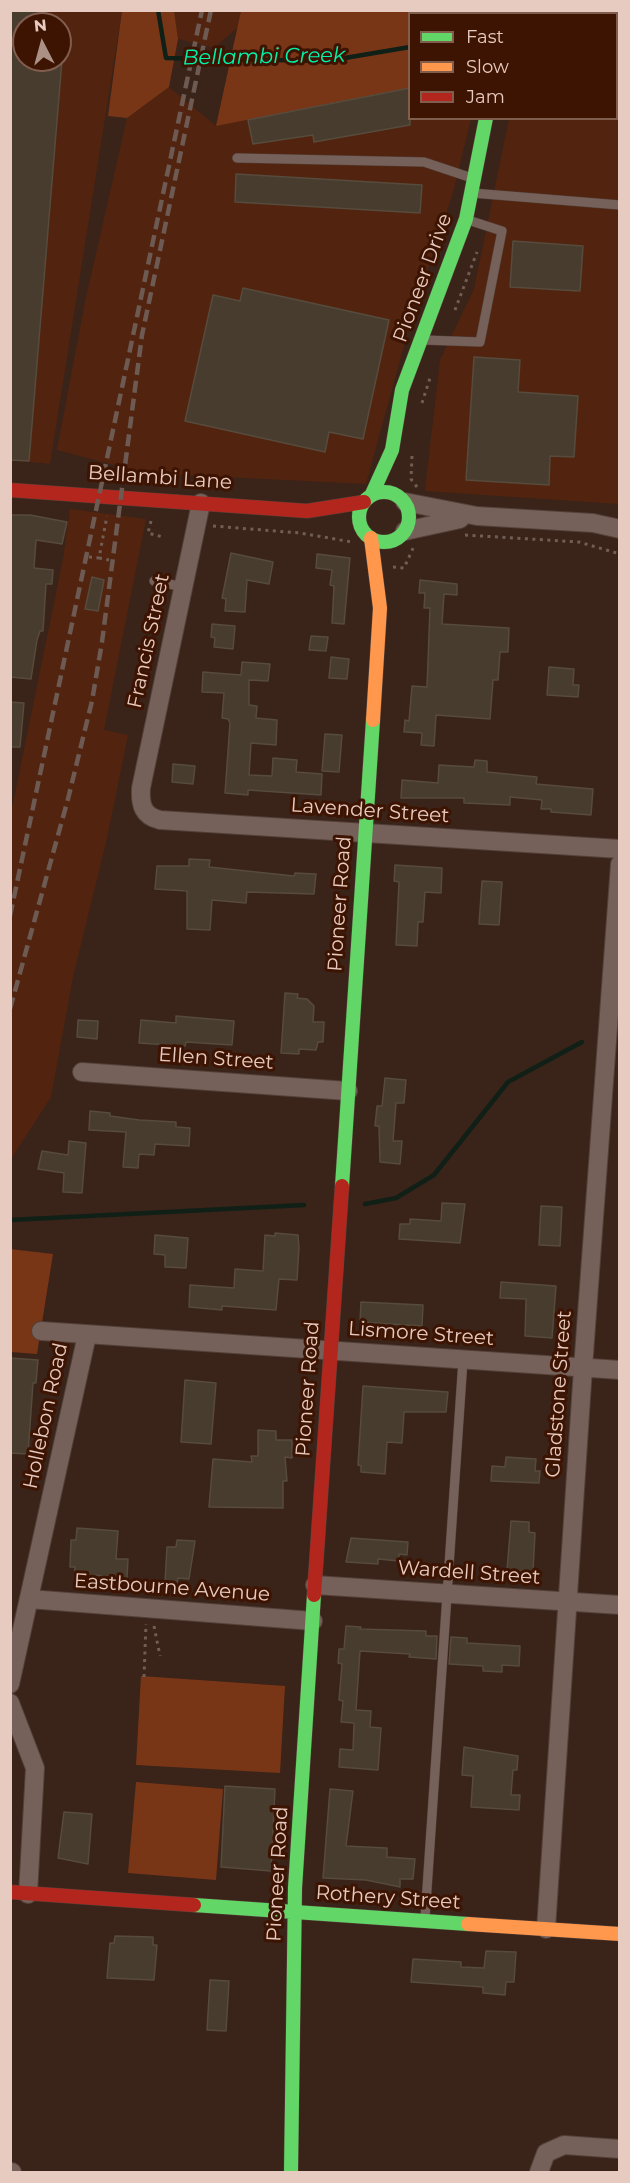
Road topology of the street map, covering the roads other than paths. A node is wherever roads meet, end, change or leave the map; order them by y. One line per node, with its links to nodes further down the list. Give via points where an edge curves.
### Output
1 (486, 120): 3 (main road, Pioneer Drive)
2 (237, 158): 3 (lane, via 424,162)
3 (474, 179): 4 (main road, Pioneer Drive)
4 (472, 194): 5 (lane); 6 (main road, Pioneer Drive)
5 (620, 206)
6 (466, 219): 7 (main road, Pioneer Drive); 7 (lane, via 502,231 480,342)
7 (421, 339): 8 (main road, Pioneer Drive, via 402,390)
8 (392, 450): 12 (main road, Pioneer Drive); 13 (main road, Pioneer Drive)
9 (10, 484): 11 (street)
10 (10, 490): 11 (main road, Bellambi Lane)
11 (42, 492): 14 (main road, Bellambi Lane)
12 (368, 498): 13 (main road, via 388,492); 15 (main road, Bellambi Lane); 18 (main road, Pioneer Road, via 359,517)
13 (403, 500): 16 (street); 19 (main road, Pioneer Road, via 410,516)
14 (201, 503): 15 (main road, Bellambi Lane); 21 (street, Francis Street)
15 (307, 511): 18 (main road, Bellambi Lane)
16 (477, 516): 17 (street, via 593,523); 19 (street)
17 (620, 529)
18 (367, 534): 19 (main road, via 390,541); 22 (main road, Pioneer Road)
19 (407, 536): 22 (main road, Pioneer Road, via 392,563)
20 (154, 581): 21 (lane)
21 (184, 587): 23 (street, Francis Street)
22 (380, 608): 24 (main road, Pioneer Road)
23 (141, 788): 24 (street, Lavender Street, via 143,809 160,820)
24 (365, 833): 25 (street, Lavender Street); 28 (main road, Pioneer Road)
25 (620, 849)
26 (620, 864): 33 (street, Gladstone Street)
27 (82, 1072): 28 (street, Ellen Street)
28 (348, 1091): 31 (main road, Pioneer Road)
29 (40, 1331): 30 (street, Lismore Street)
30 (87, 1335): 31 (street, Lismore Street); 37 (street, Hollebon Road)
31 (330, 1351): 32 (street, Lismore Street); 35 (main road, Pioneer Road)
32 (463, 1360): 33 (street, Lismore Street); 36 (lane)
33 (583, 1368): 34 (street, Lismore Street); 38 (street, Gladstone Street)
34 (620, 1370)
35 (315, 1585): 36 (street, Wardell Street); 40 (main road, Pioneer Road)
36 (447, 1594): 38 (street, Wardell Street); 45 (lane)
37 (29, 1599): 40 (street, Eastbourne Avenue); 41 (street, Hollebon Road)
38 (567, 1602): 39 (street, Wardell Street); 46 (street, Gladstone Street)
39 (620, 1605)
40 (313, 1621): 44 (main road, Pioneer Road)
41 (10, 1684)
42 (10, 1704): 43 (street, via 35,1768)
43 (19, 1893): 44 (main road, Rothery Street)
44 (294, 1911): 45 (main road, Rothery Street); 49 (main road, Pioneer Road)
45 (425, 1920): 46 (main road, Rothery Street)
46 (546, 1929): 47 (main road, Rothery Street)
47 (620, 1934)
48 (620, 2149): 50 (street, via 564,2145 546,2153)
49 (291, 2172)
50 (539, 2172)

